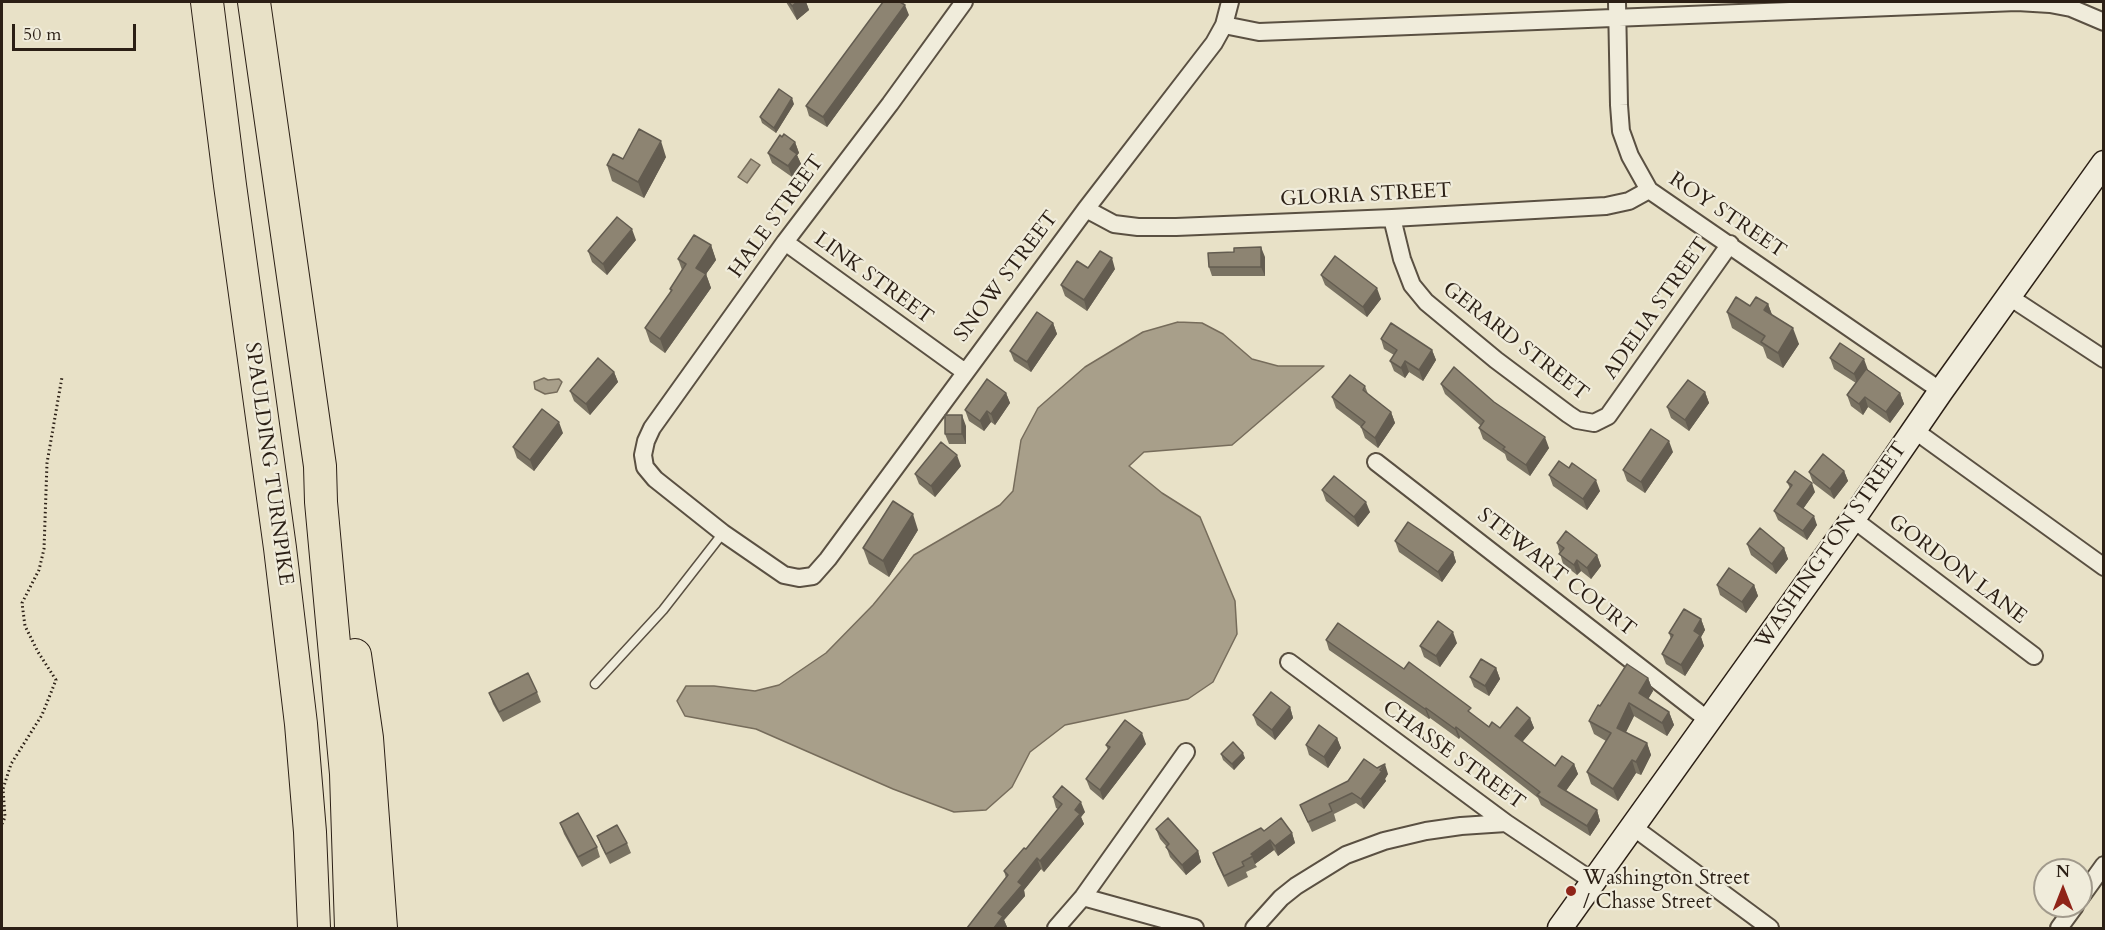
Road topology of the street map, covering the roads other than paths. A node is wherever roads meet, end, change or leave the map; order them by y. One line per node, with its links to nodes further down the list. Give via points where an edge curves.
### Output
1 (207, 2): 36 (highway, SPAULDING TURNPIKE, via 301,723)
2 (254, 2): 21 (highway, SPAULDING TURNPIKE)
3 (963, 2): 12 (street, HALE STREET)
4 (1230, 2): 7 (street, SNOW STREET)
5 (1617, 10): 6 (street, via 2017,2 2071,8); 7 (street, via 1259,32); 9 (street, ROY STREET, via 1621,131)
6 (2103, 22)
7 (1224, 25): 10 (street, SNOW STREET)
8 (2103, 163): 14 (main road, WASHINGTON STREET)
9 (1649, 190): 11 (street, GLORIA STREET, via 1629,201 1606,206); 13 (street, ROY STREET)
10 (1086, 209): 11 (street, GLORIA STREET, via 1114,224 1138,227); 16 (street, SNOW STREET)
11 (1392, 218): 18 (street, GERARD STREET, via 1401,259 1412,285 1426,302 1568,414)
12 (785, 242): 16 (street, LINK STREET); 23 (street, HALE STREET, via 652,428 643,455 645,467 655,479)
13 (1730, 244): 17 (street, ROY STREET); 18 (street, ADELIA STREET, via 1608,416)
14 (2008, 296): 15 (street); 17 (main road, WASHINGTON STREET)
15 (2103, 360)
16 (965, 372): 23 (street, SNOW STREET, via 813,576 800,579 784,575)
17 (1941, 391): 19 (main road, WASHINGTON STREET)
18 (1594, 423)
19 (1914, 430): 22 (main road, WASHINGTON STREET); 24 (street)
20 (1376, 462): 28 (street, STEWART COURT)
21 (320, 466): 37 (highway, SPAULDING TURNPIKE, via 346,774); 38 (highway, via 338,532 367,738)
22 (1853, 519): 25 (street, GORDON LANE); 28 (main road, WASHINGTON STREET)
23 (723, 533): 27 (lane, via 663,610)
24 (2103, 567)
25 (2034, 656)
26 (1288, 662): 30 (street, CHASSE STREET)
27 (595, 684)
28 (1708, 720): 31 (main road, WASHINGTON STREET)
29 (1186, 752): 35 (street)
30 (1506, 823): 34 (street, CHASSE STREET); 41 (street, via 1426,831 1384,840 1346,855 1296,886)
31 (1633, 827): 34 (main road, WASHINGTON STREET); 43 (street)
32 (2103, 866): 33 (street)
33 (2093, 880)
34 (1594, 882): 42 (main road, WASHINGTON STREET)
35 (1083, 897): 39 (street); 40 (street)
36 (314, 928)
37 (351, 928)
38 (381, 928)
39 (1056, 928)
40 (1195, 928)
41 (1254, 928)
42 (1560, 928)
43 (1770, 928)

